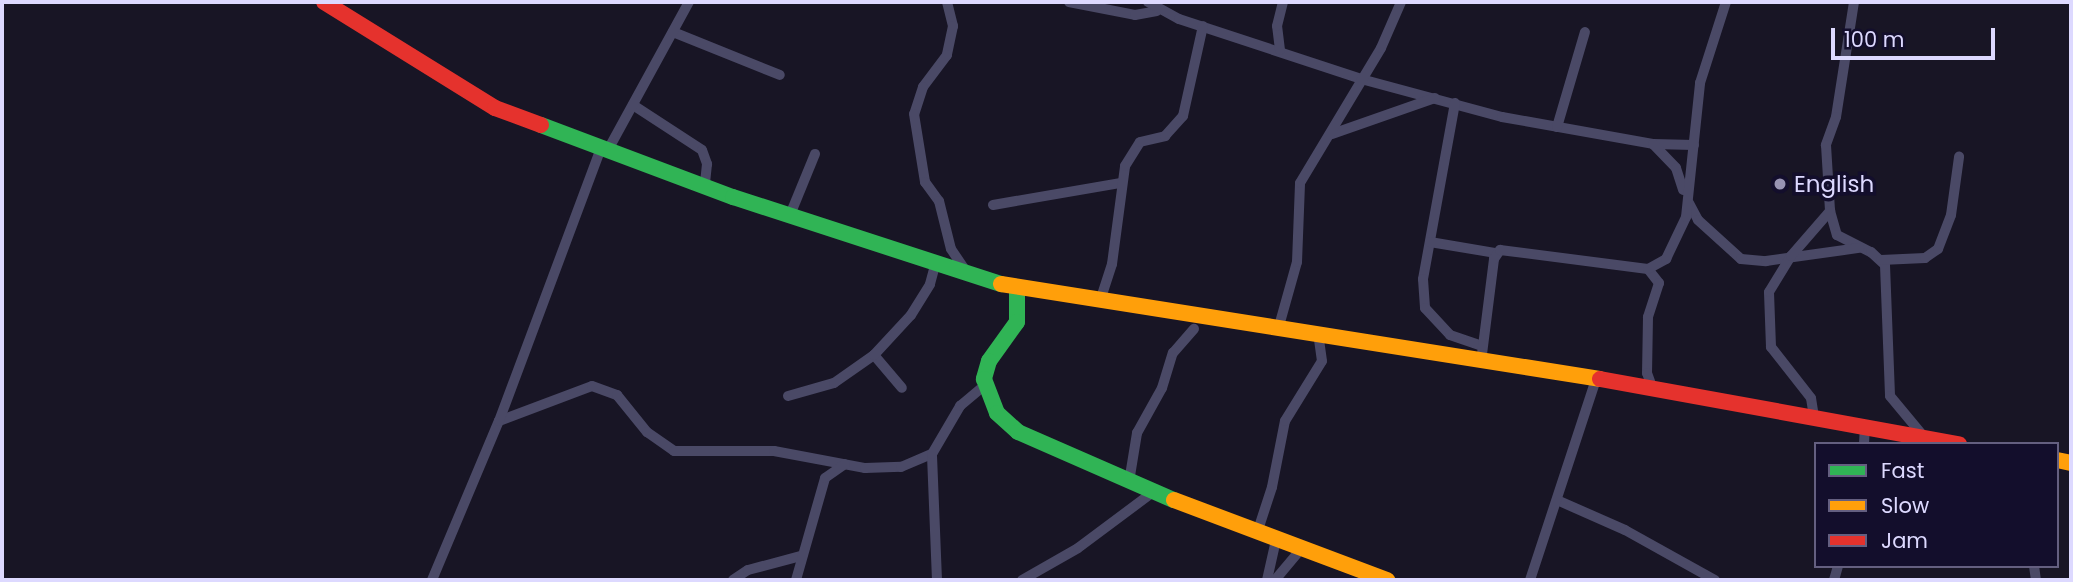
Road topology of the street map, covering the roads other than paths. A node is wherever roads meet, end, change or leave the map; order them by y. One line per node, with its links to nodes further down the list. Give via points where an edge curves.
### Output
1 (324, 2): 24 (street, via 495,108)
2 (689, 2): 12 (street)
3 (947, 2): 40 (street, via 953,26 947,54 920,92 914,114 925,182 939,201 951,249)
4 (1069, 2): 10 (street, via 1128,14)
5 (1148, 2): 10 (street)
6 (1283, 2): 14 (street, via 1277,26)
7 (1401, 2): 16 (street)
8 (1726, 2): 23 (street, via 1702,72)
9 (1854, 2): 31 (street, via 1836,117 1826,145)
10 (1157, 11): 11 (street)
11 (1203, 26): 14 (street); 27 (street, via 1183,117 1165,136 1138,143)
12 (673, 32): 15 (street); 19 (street)
13 (1585, 32): 20 (street)
14 (1280, 50): 16 (street)
15 (780, 75)
16 (1361, 79): 17 (street); 21 (street)
17 (1436, 98): 18 (street); 21 (street)
18 (1455, 103): 20 (street); 33 (street)
19 (633, 105): 24 (street); 28 (street, via 702,149 707,164)
20 (1557, 127): 22 (street)
21 (1332, 134): 43 (street, via 1300,183 1297,262)
22 (1653, 144): 23 (street); 29 (street, via 1676,168)
23 (1693, 145): 29 (street)
24 (606, 147): 28 (street); 54 (street)
25 (815, 154): 32 (street)
26 (1959, 157): 37 (street, via 1951,215 1938,249 1925,258)
27 (1121, 183): 30 (street); 42 (street, via 1112,264)
28 (705, 184): 32 (street)
29 (1689, 195): 36 (street, via 1698,220 1737,257 1757,261); 39 (street, via 1686,217 1666,259)
30 (993, 205)
31 (1830, 211): 34 (street, via 1837,235); 36 (street)
32 (790, 215): 38 (street)
33 (1430, 242): 35 (street); 46 (street, via 1423,285 1428,315)
34 (1859, 248): 36 (street); 37 (street)
35 (1496, 253): 39 (street, via 1506,250); 46 (street)
36 (1791, 256): 53 (street, via 1770,289 1770,342 1811,398)
37 (1881, 260): 56 (street, via 1886,273 1890,396)
38 (935, 265): 40 (street); 47 (street, via 911,315)
39 (1648, 269): 50 (street, via 1659,283 1648,317 1647,373)
40 (970, 276): 41 (street)
41 (1017, 288): 42 (street); 49 (street, via 1017,322 989,361)
42 (1100, 300): 43 (street)
43 (1279, 327): 45 (street)
44 (1194, 329): 63 (street, via 1173,353 1162,388 1138,433)
45 (1318, 333): 46 (street); 66 (street, via 1322,361 1285,421)
46 (1482, 354): 48 (street)
47 (874, 355): 51 (street); 52 (street, via 834,383)
48 (1596, 379): 50 (street); 65 (street)
49 (985, 386): 59 (street, via 960,406); 63 (street, via 997,413 1018,432)
50 (1652, 387): 53 (street)
51 (902, 388)
52 (788, 396)
53 (1814, 417): 55 (street)
54 (499, 421): 60 (street, via 599,387 617,395 647,432 674,451 754,449); 70 (street)
55 (1865, 427): 56 (street); 57 (street)
56 (1924, 437): 58 (street)
57 (1864, 442)
58 (1949, 442)
59 (932, 454): 61 (street, via 901,467); 73 (street)
60 (827, 460): 61 (street); 62 (street)
61 (845, 464): 62 (street)
62 (827, 476): 69 (street, via 815,528)
63 (1129, 482): 64 (street)
64 (1153, 492): 66 (street); 74 (street, via 1078,548)
65 (1557, 500): 78 (street); 79 (street, via 1625,530)
66 (1257, 533): 67 (street)
67 (1276, 540): 68 (street); 75 (street)
68 (1301, 549): 76 (street); 77 (street)
69 (801, 556): 71 (street, via 748,570); 72 (street)
70 (432, 580)
71 (733, 580)
72 (796, 580)
73 (937, 580)
74 (1022, 580)
75 (1267, 580)
76 (1275, 580)
77 (1387, 580)
78 (1530, 580)
79 (1716, 580)

